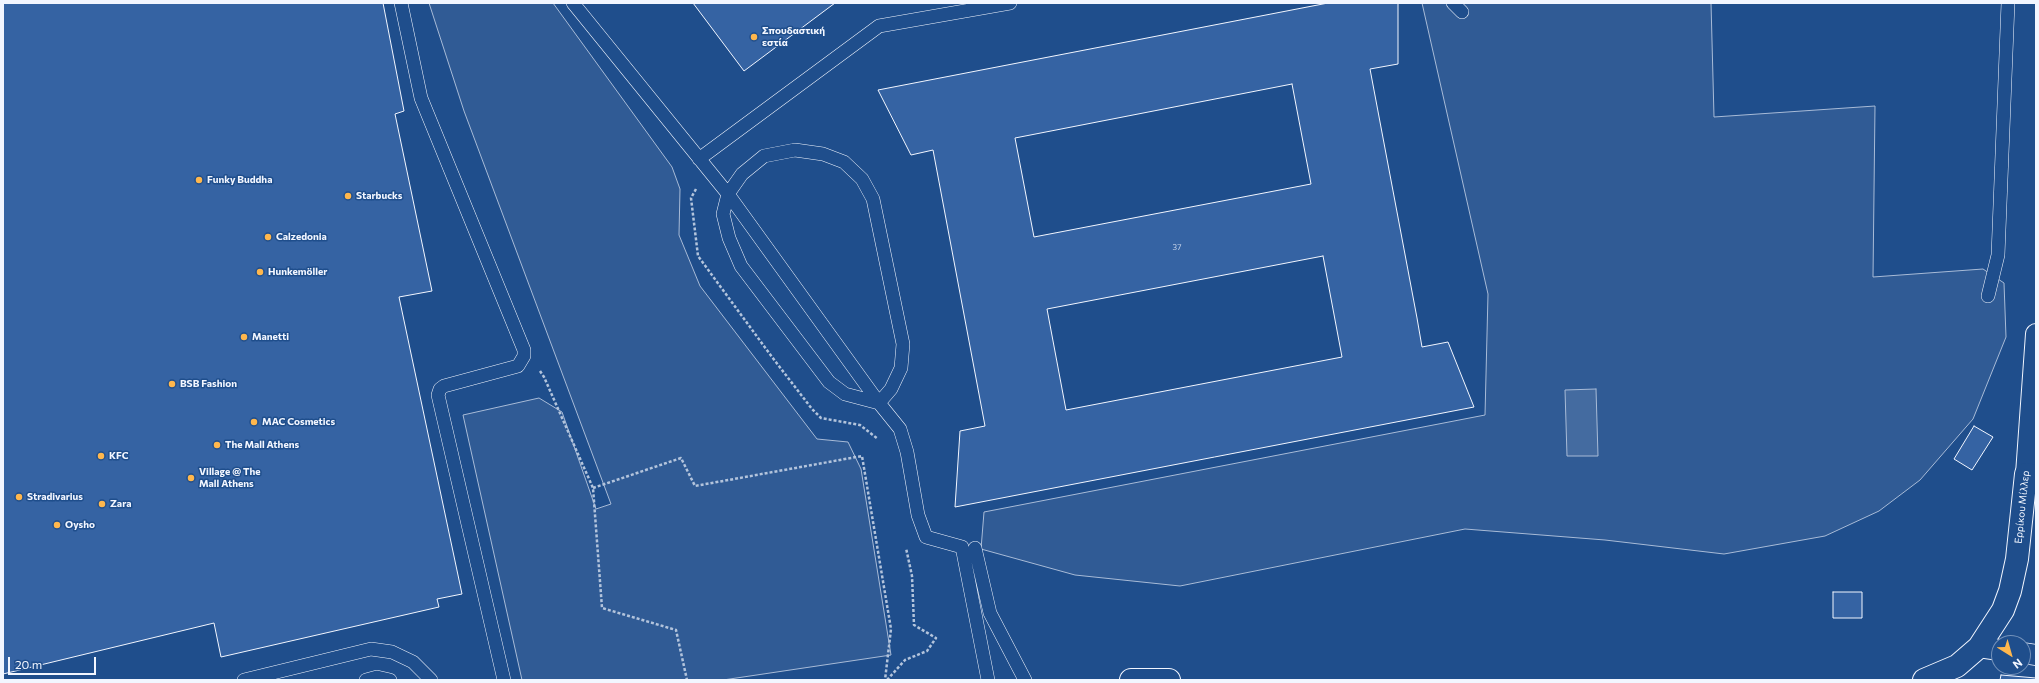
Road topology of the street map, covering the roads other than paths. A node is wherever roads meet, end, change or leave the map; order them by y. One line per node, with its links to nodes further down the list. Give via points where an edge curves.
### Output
1 (401, 3): 17 (lane, via 420,98 524,350 522,362 512,369 444,386 438,394)
2 (573, 3): 5 (lane)
3 (1010, 3): 5 (lane, via 879,26)
4 (2008, 3): 7 (lane, via 1998,255)
5 (702, 164): 6 (lane)
6 (728, 194): 9 (lane); 9 (lane, via 723,214 729,238 742,266 828,382 845,394); 9 (lane, via 742,174 764,156 795,150 823,154 844,162 862,179 873,199 903,344 901,368 891,389)
7 (1988, 296)
8 (2036, 334): 10 (street, Ερρίκου Μίλλερ)
9 (878, 403): 18 (lane, via 900,429 907,452 918,515 926,537 962,547)
10 (2031, 475): 12 (street, Ερρίκου Μίλλερ, via 2010,591 1994,627)
11 (976, 548): 19 (lane, via 990,613)
12 (1989, 649): 22 (street, Ερρίκου Μίλλερ)
13 (244, 680): 16 (lane, via 371,649 392,652 413,662)
14 (366, 680): 15 (lane, via 377,677)
15 (390, 680)
16 (431, 680)
17 (504, 680)
18 (988, 680)
19 (1025, 680)
20 (1131, 680): 21 (street)
21 (1169, 680)
22 (1924, 680)

